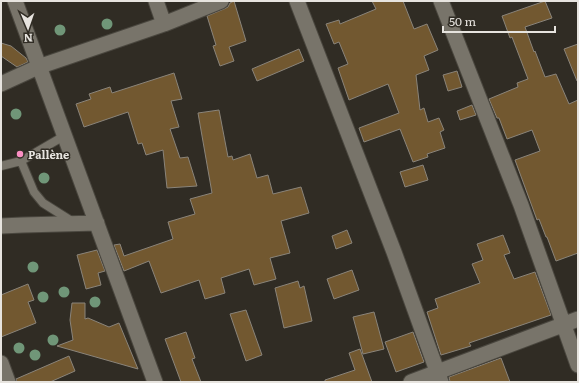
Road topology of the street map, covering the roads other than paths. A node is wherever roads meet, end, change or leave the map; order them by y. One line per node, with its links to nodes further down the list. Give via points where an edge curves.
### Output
1 (15, 1): 7 (street)
2 (156, 1): 6 (street)
3 (221, 1): 6 (street)
4 (297, 1): 18 (street, via 392,245)
5 (441, 1): 15 (street)
6 (164, 24): 7 (street)
7 (38, 67): 8 (street); 9 (street)
8 (1, 84)
9 (64, 136): 10 (lane); 13 (street)
10 (21, 161): 11 (lane); 12 (lane, via 34,192 43,203)
11 (1, 166)
12 (75, 223): 13 (street); 14 (street)
13 (97, 223): 20 (street)
14 (1, 226)
15 (571, 322): 17 (street); 18 (street)
16 (1, 363): 19 (street)
17 (578, 365)
18 (440, 377): 21 (street)
19 (8, 382)
20 (155, 382)
21 (411, 382)

